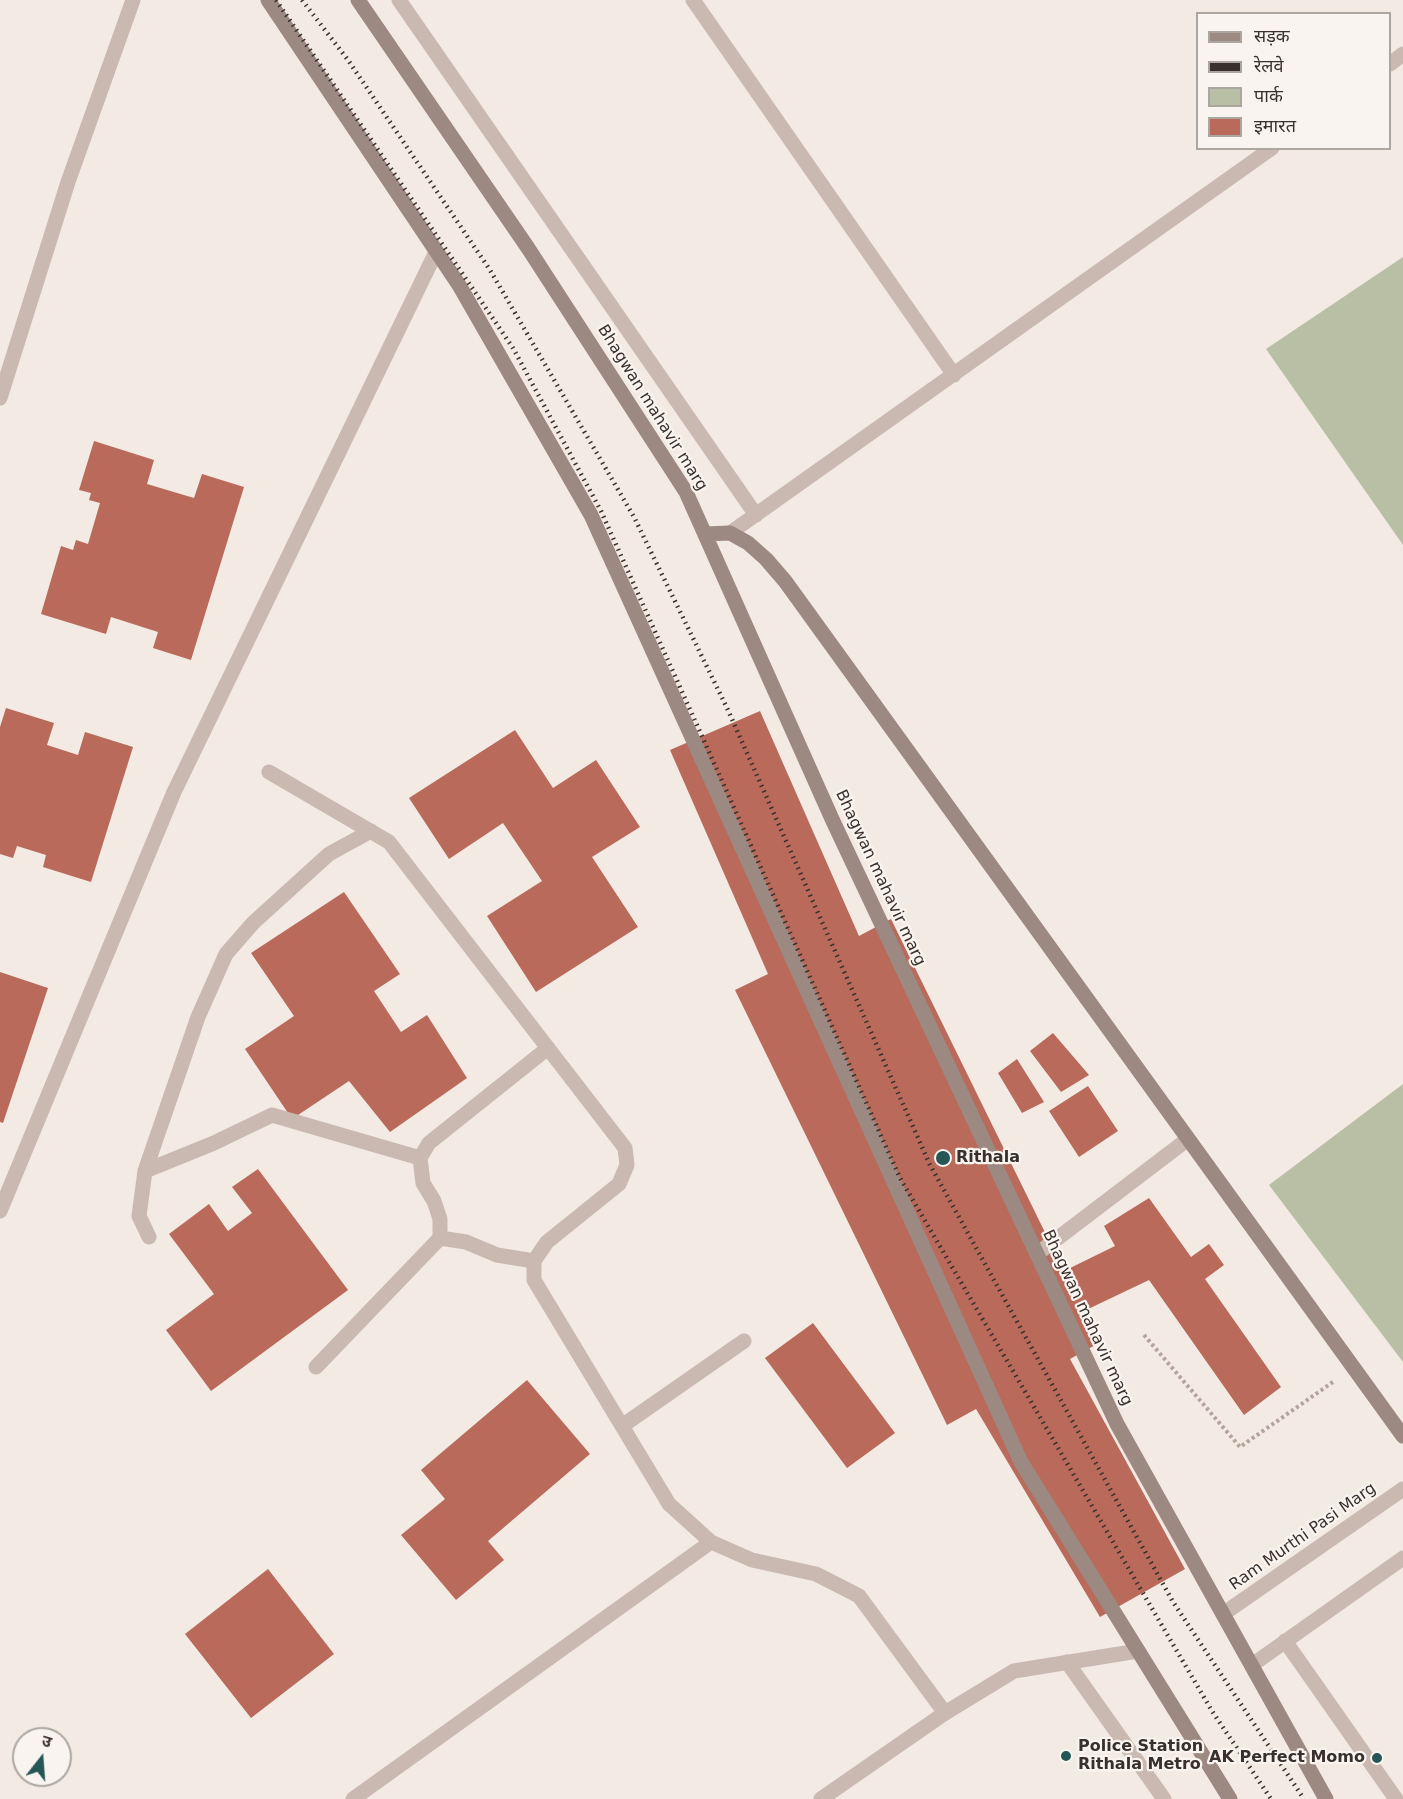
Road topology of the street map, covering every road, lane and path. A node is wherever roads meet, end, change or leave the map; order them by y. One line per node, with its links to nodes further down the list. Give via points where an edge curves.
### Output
1 (133, 0): 9 (street, via 68,182)
2 (268, 0): 7 (main road)
3 (358, 0): 12 (main road, Bhagwan mahavir marg, via 528,248 686,492)
4 (399, 0): 10 (street)
5 (693, 0): 8 (street)
6 (1269, 150): 8 (street)
7 (436, 252): 19 (street, via 193,750); 35 (main road, via 459,285 591,515 1021,1462)
8 (954, 375): 10 (street)
9 (0, 398)
10 (756, 515): 11 (street)
11 (730, 533): 12 (main road); 16 (main road, via 757,551 785,581)
12 (705, 534): 22 (main road, Bhagwan mahavir marg, via 832,819)
13 (269, 772): 14 (street)
14 (371, 831): 15 (street, via 389,842); 18 (street, via 329,854 253,923 226,954 198,1017)
15 (548, 1048): 17 (street, via 429,1143); 23 (street, via 625,1148 627,1165 619,1184 547,1242)
16 (1188, 1139): 22 (street); 27 (main road)
17 (420, 1158): 18 (street, via 272,1115); 21 (street, via 423,1183 440,1219)
18 (145, 1171): 20 (street, via 140,1216)
19 (0, 1211)
20 (149, 1237)
21 (440, 1238): 23 (street); 26 (street)
22 (1037, 1254): 33 (main road, Bhagwan mahavir marg, via 1117,1424)
23 (534, 1261): 28 (street, via 534,1280)
24 (1144, 1335): 27 (path, via 1239,1447)
25 (744, 1341): 28 (street)
26 (316, 1367)
27 (1354, 1368): 29 (main road)
28 (622, 1426): 31 (street, via 669,1504)
29 (1403, 1436)
30 (1403, 1489): 33 (street, Ram Murthi Pasi Marg)
31 (711, 1542): 38 (street, via 752,1560 816,1574 859,1596); 39 (street)
32 (1403, 1558): 34 (street)
33 (1223, 1614): 37 (main road, Bhagwan mahavir marg)
34 (1285, 1641): 37 (street); 44 (street)
35 (1138, 1651): 36 (street); 42 (main road)
36 (1067, 1662): 38 (street, via 1014,1671); 41 (street)
37 (1252, 1665): 43 (main road, Bhagwan mahavir marg)
38 (945, 1713): 40 (street)
39 (353, 1799)
40 (821, 1799)
41 (1164, 1799)
42 (1230, 1799)
43 (1326, 1799)
44 (1396, 1799)

